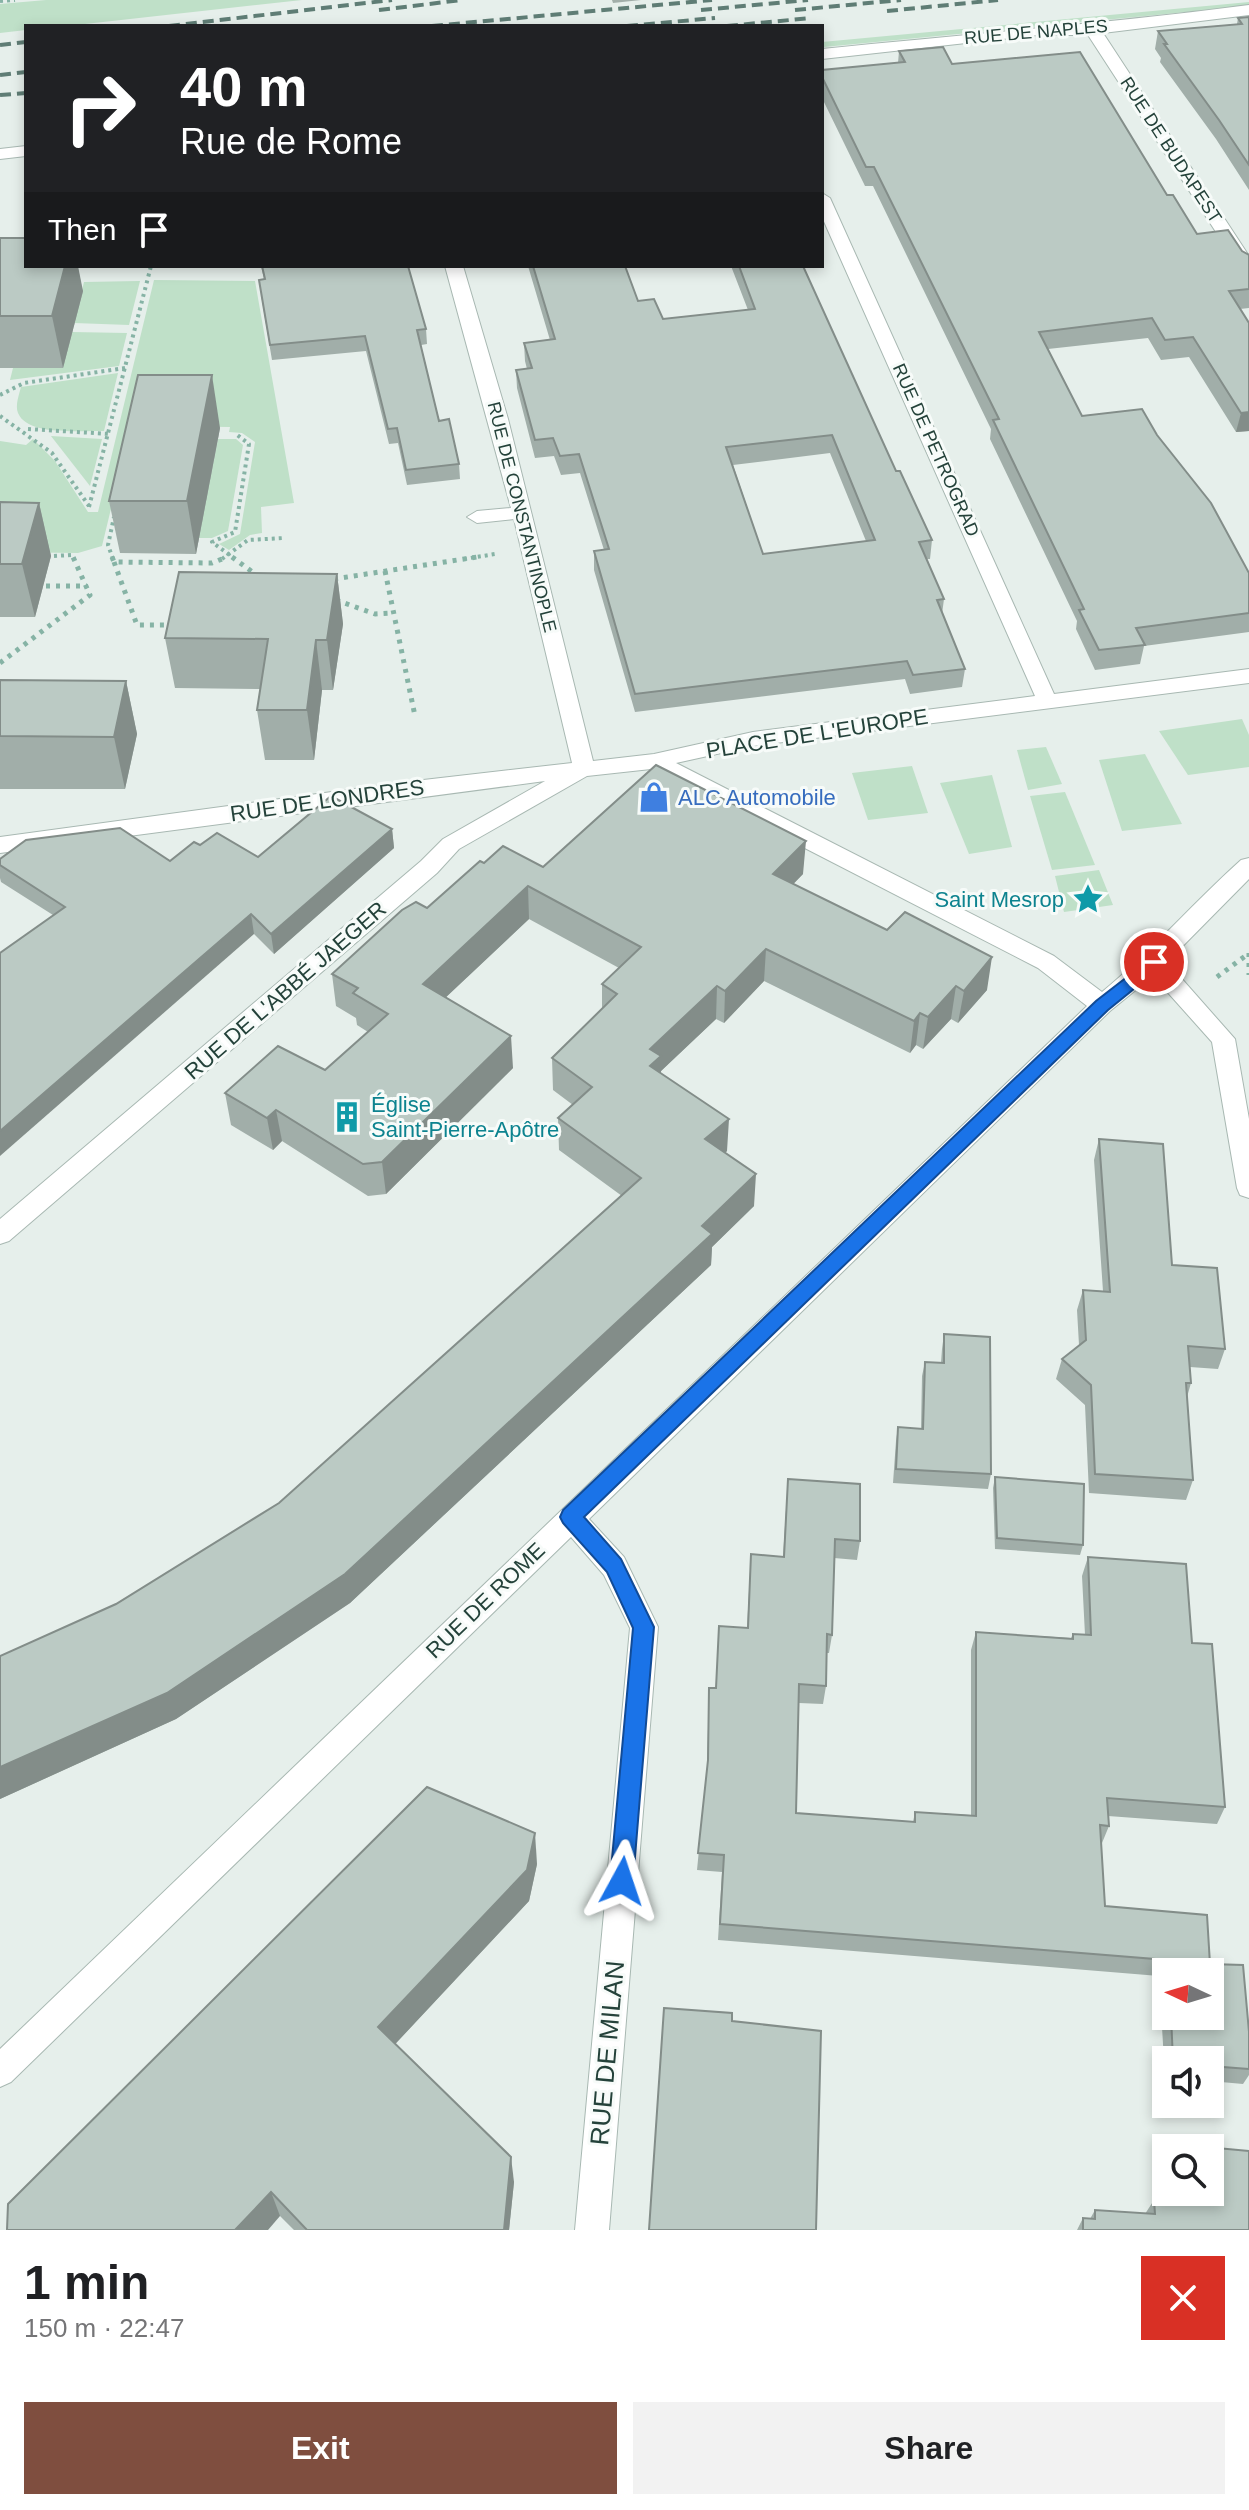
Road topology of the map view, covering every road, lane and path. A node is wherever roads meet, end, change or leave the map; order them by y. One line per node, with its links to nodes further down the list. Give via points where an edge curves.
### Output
1 (15, 0): 2 (path)
2 (0, 1)
3 (1249, 10): 4 (street, RUE DE NAPLES)
4 (1093, 30): 5 (street, RUE DE NAPLES, via 1038,30); 11 (street, RUE DE BUDAPEST)
5 (824, 54)
6 (14, 152): 7 (street)
7 (12, 175)
8 (824, 202): 38 (street, RUE DE PETROGRAD)
9 (150, 268): 12 (path)
10 (455, 268): 18 (street, RUE DE CONSTANTINOPLE)
11 (1249, 269)
12 (125, 368): 13 (path, via 24,383); 16 (path)
13 (0, 395)
14 (0, 416): 15 (path)
15 (23, 428): 16 (path); 16 (path, via 59,457 89,507)
16 (110, 434)
17 (236, 434): 23 (path, via 249,444 235,532 212,542)
18 (520, 513): 20 (street); 41 (street, RUE DE CONSTANTINOPLE)
19 (115, 514): 25 (path, via 108,545)
20 (477, 517)
21 (284, 538): 23 (path, via 248,540)
22 (496, 554): 26 (path)
23 (231, 555): 25 (path, via 212,563); 27 (path)
24 (54, 556): 32 (path, via 72,555)
25 (114, 562): 35 (path, via 137,625)
26 (385, 571): 28 (path); 34 (path)
27 (255, 574): 29 (path); 30 (path)
28 (331, 579)
29 (241, 580)
30 (267, 582)
31 (46, 586): 32 (path)
32 (87, 586): 36 (path, via 90,595)
33 (322, 595): 34 (path, via 375,614)
34 (393, 613): 39 (path)
35 (174, 625)
36 (0, 663)
37 (1249, 676): 38 (street, PLACE DE L'EUROPE)
38 (1047, 701): 40 (street, PLACE DE L'EUROPE, via 753,739)
39 (415, 716)
40 (654, 761): 41 (street, RUE DE LONDRES); 48 (street, PLACE DE L'EUROPE, via 1046,962)
41 (584, 768): 42 (street, RUE DE LONDRES); 50 (street, RUE DE L'ABBÉ JAEGER, via 451,844)
42 (0, 845)
43 (1249, 866): 45 (street, RUE DE ROME)
44 (1249, 953): 46 (path); 47 (path)
45 (1154, 962): 48 (street, RUE DE ROME); 49 (street, via 1223,1039)
46 (1249, 975)
47 (1214, 979)
48 (1102, 1005): 51 (street, RUE DE ROME)
49 (1249, 1188)
50 (0, 1234)
51 (570, 1517): 52 (street, RUE DE ROME); 53 (street, RUE DE MILAN, via 614,1566 644,1627)
52 (0, 2071)
53 (592, 2230)

